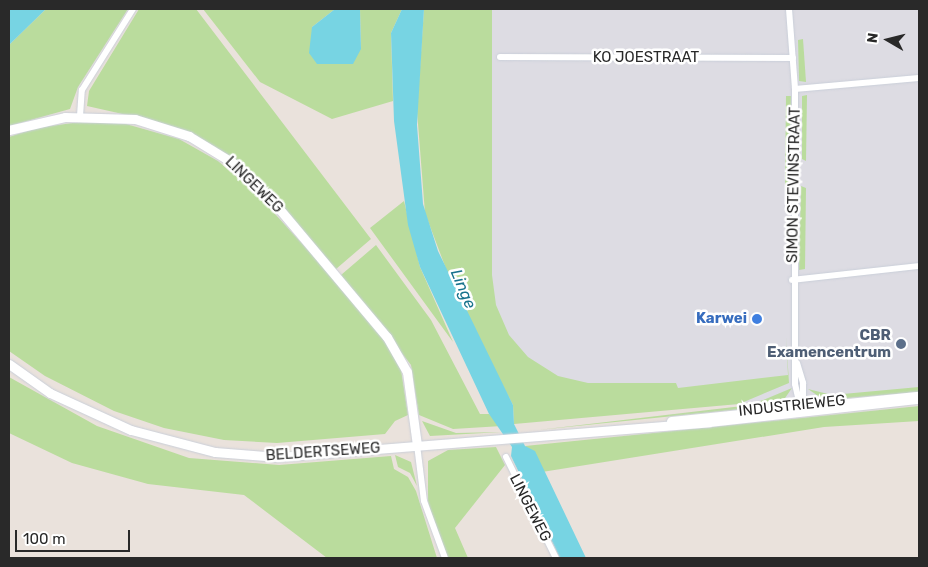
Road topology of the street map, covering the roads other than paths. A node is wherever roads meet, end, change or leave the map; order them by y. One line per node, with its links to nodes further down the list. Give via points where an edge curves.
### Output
1 (133, 9): 7 (street, via 82,90)
2 (789, 9): 4 (street, SIMON STEVINSTRAAT)
3 (500, 57): 4 (street, KO JOESTRAAT)
4 (793, 58): 6 (street, SIMON STEVINSTRAAT)
5 (919, 78): 6 (street)
6 (795, 89): 10 (street, SIMON STEVINSTRAAT)
7 (80, 116): 8 (main road, LINGEWEG); 14 (main road, LINGEWEG, via 135,119 189,136 233,163 271,199 371,313 401,359 411,387)
8 (9, 130)
9 (919, 266): 10 (street)
10 (792, 280): 13 (street, SIMON STEVINSTRAAT)
11 (9, 364): 14 (main road, BELDERTSEWEG, via 92,416 215,452 278,458)
12 (919, 398): 13 (main road, INDUSTRIEWEG)
13 (802, 408): 14 (main road, INDUSTRIEWEG)
14 (417, 445): 16 (street, via 424,501)
15 (506, 457): 17 (street, LINGEWEG)
16 (444, 558)
17 (556, 558)

